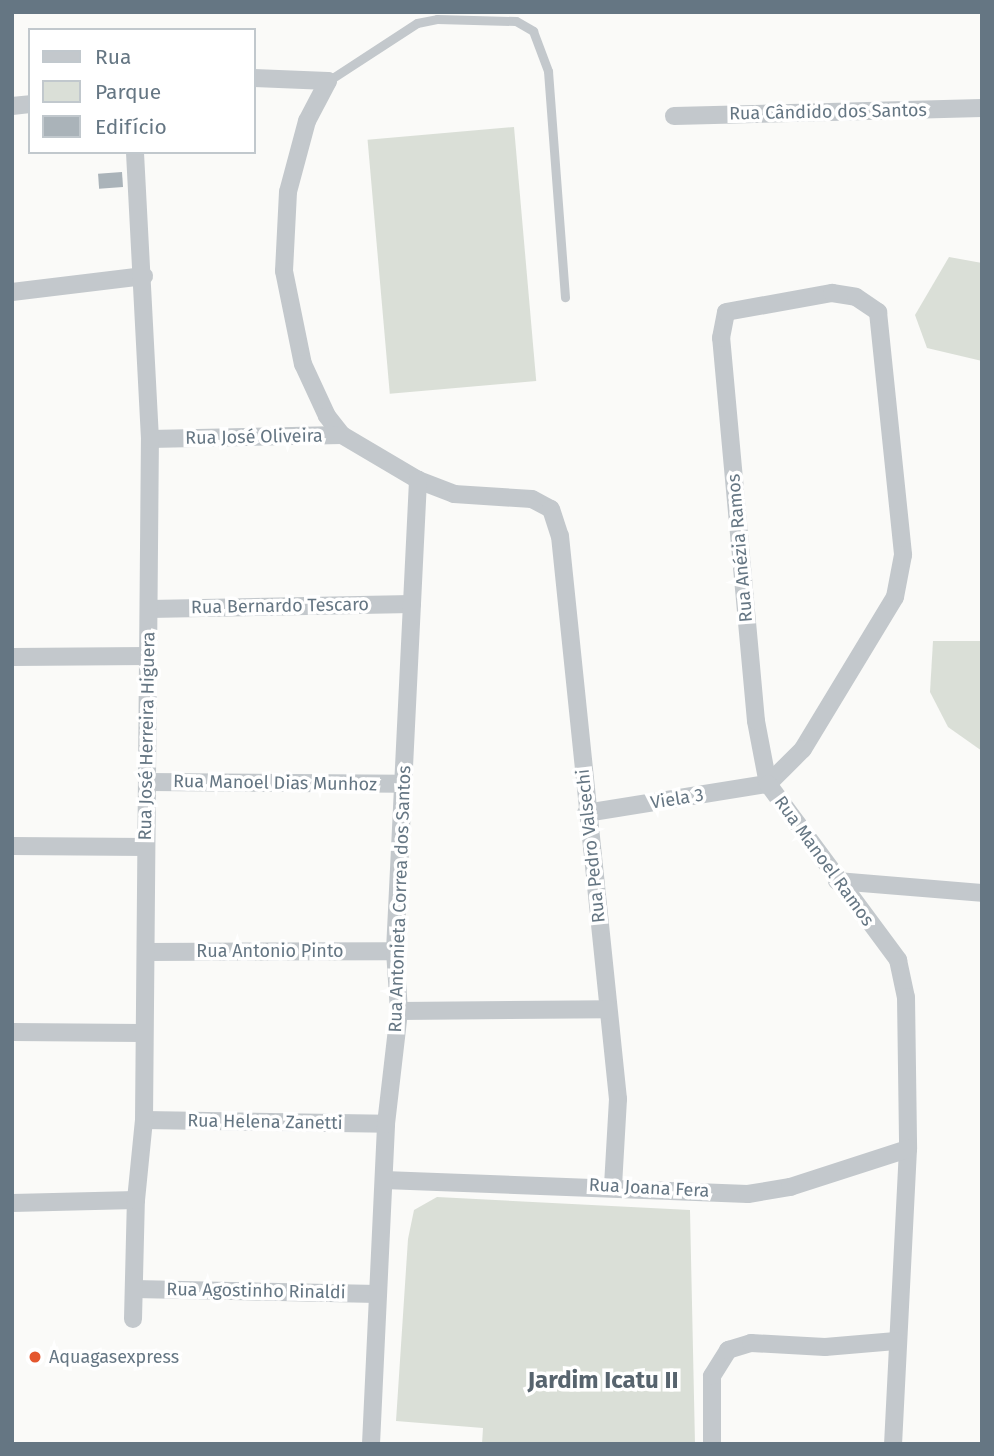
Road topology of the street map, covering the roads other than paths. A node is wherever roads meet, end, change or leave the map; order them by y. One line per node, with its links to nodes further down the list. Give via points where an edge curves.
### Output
1 (256, 78): 2 (street)
2 (328, 81): 8 (lane, via 397,32 437,19 516,21 533,31 548,71); 10 (street, via 307,121 288,192 284,271 303,364 327,416)
3 (982, 108): 4 (street, Rua Cândido dos Santos)
4 (674, 116)
5 (135, 154): 6 (street, Rua José Herreira Higuera)
6 (144, 276): 7 (street); 11 (street, Rua José Herreira Higuera)
7 (12, 292)
8 (565, 297)
9 (726, 312): 19 (street, Rua Anézia Ramos, via 721,338 756,721); 19 (street, Rua Manoel Ramos, via 832,293 856,297 878,312 903,555 895,597 803,749)
10 (342, 435): 11 (street, Rua José Oliveira); 12 (street, Rua José Oliveira)
11 (150, 439): 15 (street, Rua José Herreira Higuera)
12 (418, 480): 13 (street, Rua José Oliveira, via 454,494 532,499); 14 (street, Rua Antonieta Correa dos Santos)
13 (551, 509): 21 (street, Rua Pedro Valsechi, via 560,536)
14 (412, 604): 15 (street, Rua Bernardo Tescaro); 20 (street, Rua Antonieta Correa dos Santos)
15 (149, 609): 16 (street, Rua José Herreira Higuera)
16 (148, 656): 17 (street); 18 (street, Rua José Herreira Higuera)
17 (12, 657)
18 (147, 782): 20 (street, Rua Manoel Dias Munhoz); 23 (street, Rua José Herreira Higuera)
19 (768, 784): 21 (street, Viela 3); 24 (street, Rua Manoel Ramos)
20 (403, 785): 26 (street, Rua Antonieta Correa dos Santos)
21 (586, 813): 28 (street, Rua Pedro Valsechi)
22 (12, 846): 23 (street)
23 (146, 846): 27 (street, Rua José Herreira Higuera)
24 (837, 881): 25 (street); 34 (street, Rua Manoel Ramos, via 898,960 906,997)
25 (982, 893)
26 (395, 951): 27 (street, Rua Antonio Pinto); 29 (street, Rua Antonieta Correa dos Santos)
27 (146, 952): 31 (street, Rua José Herreira Higuera)
28 (608, 1009): 29 (street); 36 (street, Rua Pedro Valsechi, via 618,1099)
29 (399, 1011): 33 (street, Rua Antonieta Correa dos Santos)
30 (12, 1032): 31 (street)
31 (142, 1033): 32 (street, Rua José Herreira Higuera)
32 (144, 1120): 33 (street, Rua Helena Zanetti); 37 (street, Rua José Herreira Higuera)
33 (386, 1124): 35 (street, Rua Antonieta Correa dos Santos)
34 (908, 1149): 36 (street, Rua Joana Fera, via 790,1187 748,1194); 42 (street, Rua Manoel Ramos)
35 (384, 1180): 36 (street, Rua Joana Fera); 40 (street, Rua Antonieta Correa dos Santos)
36 (613, 1185)
37 (136, 1200): 38 (street); 39 (street, Rua José Herreira Higuera)
38 (12, 1203)
39 (134, 1289): 40 (street, Rua Agostinho Rinaldi); 41 (street, Rua José Herreira Higuera)
40 (378, 1294): 43 (street, Rua Antonieta Correa dos Santos)
41 (133, 1319)
42 (896, 1341): 44 (street, via 825,1347 751,1343 728,1350 712,1376); 45 (street, Rua Manoel Ramos)
43 (371, 1444)
44 (712, 1444)
45 (893, 1444)

